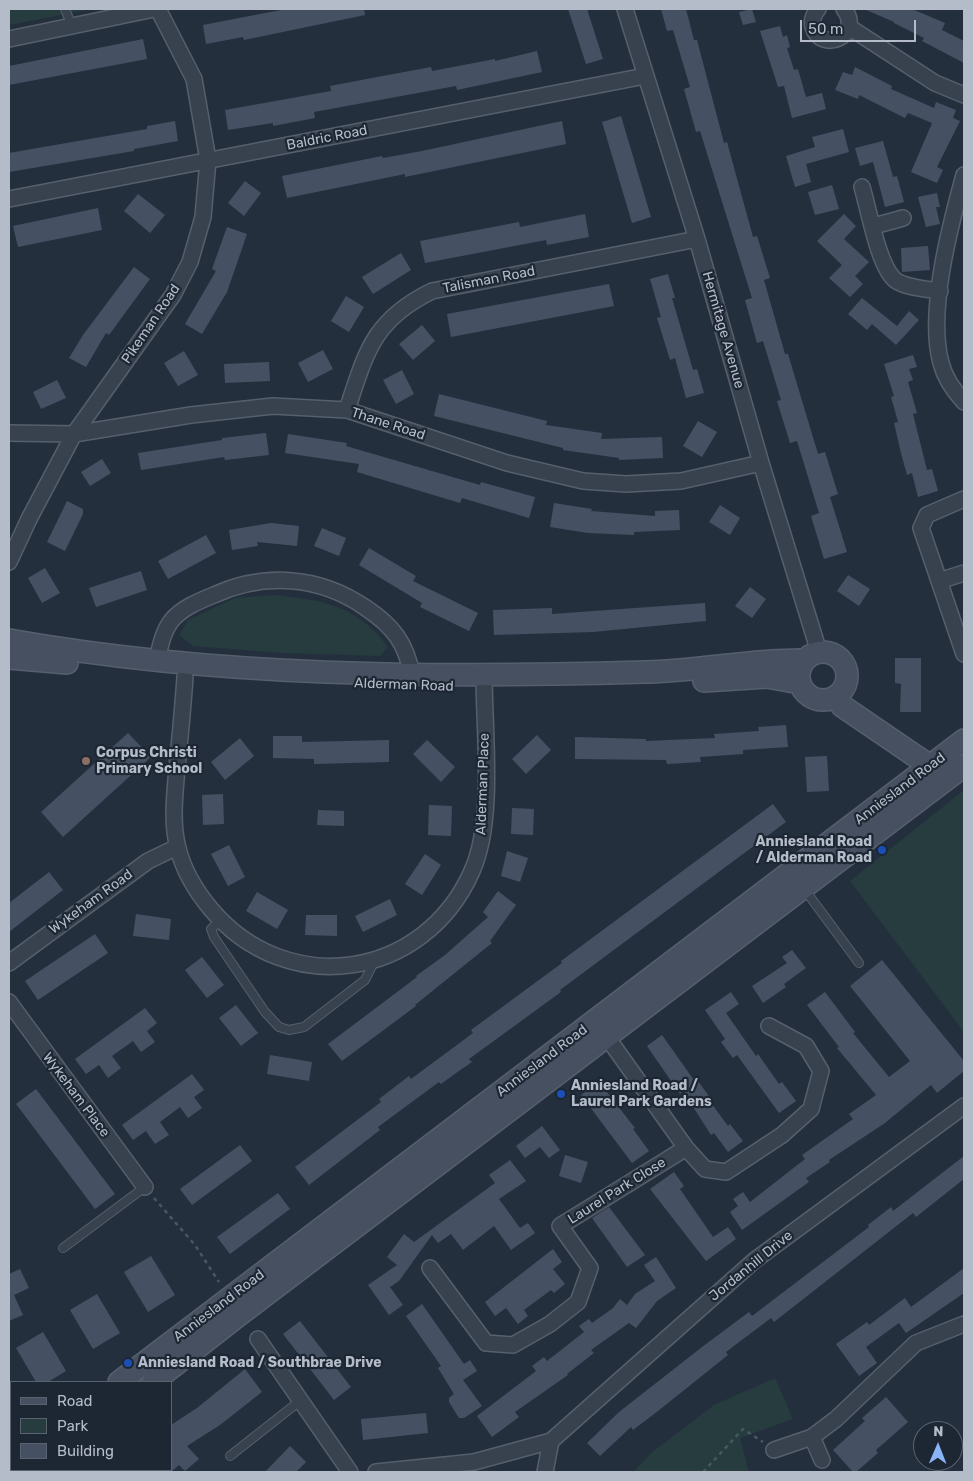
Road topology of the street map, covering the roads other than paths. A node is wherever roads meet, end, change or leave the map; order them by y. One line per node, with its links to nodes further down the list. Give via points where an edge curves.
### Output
1 (65, 9): 7 (lane)
2 (154, 9): 7 (street)
3 (158, 9): 12 (street, Pikeman Road, via 194,79)
4 (625, 9): 10 (street, Hermitage Avenue)
5 (818, 9): 8 (street, via 812,21 820,37 837,40)
6 (844, 9): 8 (street)
7 (72, 26): 9 (street)
8 (849, 26): 11 (street, via 935,84)
9 (9, 40)
10 (645, 76): 12 (street, Baldric Road); 18 (street, Hermitage Avenue)
11 (964, 95)
12 (208, 160): 15 (street, Baldric Road); 23 (street, Pikeman Road, via 202,217 190,262 173,296)
13 (964, 175): 19 (street, via 952,220)
14 (862, 187): 17 (street)
15 (9, 199)
16 (903, 218): 17 (street)
17 (874, 226): 19 (street, via 881,259 896,281)
18 (697, 239): 21 (street, Talisman Road, via 432,291 414,300 380,330 367,350); 24 (street, Hermitage Avenue)
19 (940, 291): 20 (street, via 937,330 941,363 951,388)
20 (964, 402)
21 (346, 410): 23 (street, Thane Road, via 273,406 191,415); 24 (street, Thane Road, via 507,463 583,480 626,484 681,481)
22 (9, 432): 23 (street, Thane Road)
23 (74, 434): 26 (street, Pikeman Road)
24 (761, 463): 31 (street, Hermitage Avenue)
25 (964, 499): 28 (street, via 928,515 921,528)
26 (9, 562)
27 (964, 573): 28 (street)
28 (939, 581): 30 (street)
29 (9, 640): 33 (street, Alderman Road)
30 (964, 654)
31 (812, 656): 36 (street, Alderman Road, via 648,672); 37 (street, via 801,667); 38 (street, Alderman Road, via 835,655 845,667 846,683)
32 (9, 658): 35 (street, Alderman Road)
33 (157, 660): 34 (street, Alderman Road); 34 (street, Alderman Road, via 172,620 200,600 250,584 294,581 335,589 372,612 402,641)
34 (412, 674): 36 (street, Alderman Road)
35 (185, 677): 36 (street, Alderman Road); 43 (street, Alderman Place, via 174,800)
36 (484, 682): 37 (street, Alderman Road, via 624,686 767,677); 46 (street, Alderman Place, via 484,820 472,871 441,920 399,950)
37 (800, 683): 38 (street, Alderman Road, via 808,695 815,698)
38 (836, 696): 40 (street, via 842,706)
39 (964, 740): 40 (street, Anniesland Road)
40 (930, 766): 42 (street); 53 (street, Anniesland Road)
41 (964, 766): 42 (street, Anniesland Road)
42 (943, 783): 44 (street, Anniesland Road)
43 (178, 847): 45 (street, Alderman Place, via 202,897); 47 (street, Wykeham Road, via 148,861)
44 (804, 888): 48 (lane); 51 (street, Anniesland Road)
45 (220, 920): 46 (street, Alderman Place, via 265,951 292,962 336,967); 46 (lane, via 211,929 214,937 266,1012 279,1027 289,1030 304,1027 365,980)
46 (374, 962)
47 (9, 963)
48 (859, 963)
49 (9, 1002): 55 (street, Wykeham Place)
50 (769, 1026): 54 (street, via 806,1046 821,1072 811,1109 782,1135 726,1172 705,1169)
51 (607, 1036): 53 (street, Anniesland Road); 54 (street)
52 (964, 1106): 64 (street, Jordanhill Drive, via 755,1260)
53 (488, 1114): 60 (street, Anniesland Road, via 230,1298); 61 (street, Anniesland Road)
54 (686, 1148): 57 (street, Laurel Park Close, via 560,1226 590,1268 578,1302 550,1324 513,1345 486,1342)
55 (145, 1187): 56 (lane)
56 (63, 1248)
57 (430, 1268)
58 (964, 1324): 63 (street, via 916,1343 836,1419)
59 (258, 1339): 62 (street)
60 (120, 1381)
61 (154, 1381)
62 (300, 1400): 66 (lane); 68 (street)
63 (812, 1437): 65 (street); 67 (street)
64 (550, 1441): 69 (street, via 474,1462); 70 (street)
65 (774, 1450)
66 (230, 1456)
67 (822, 1460)
68 (350, 1472)
69 (376, 1472)
70 (544, 1472)

